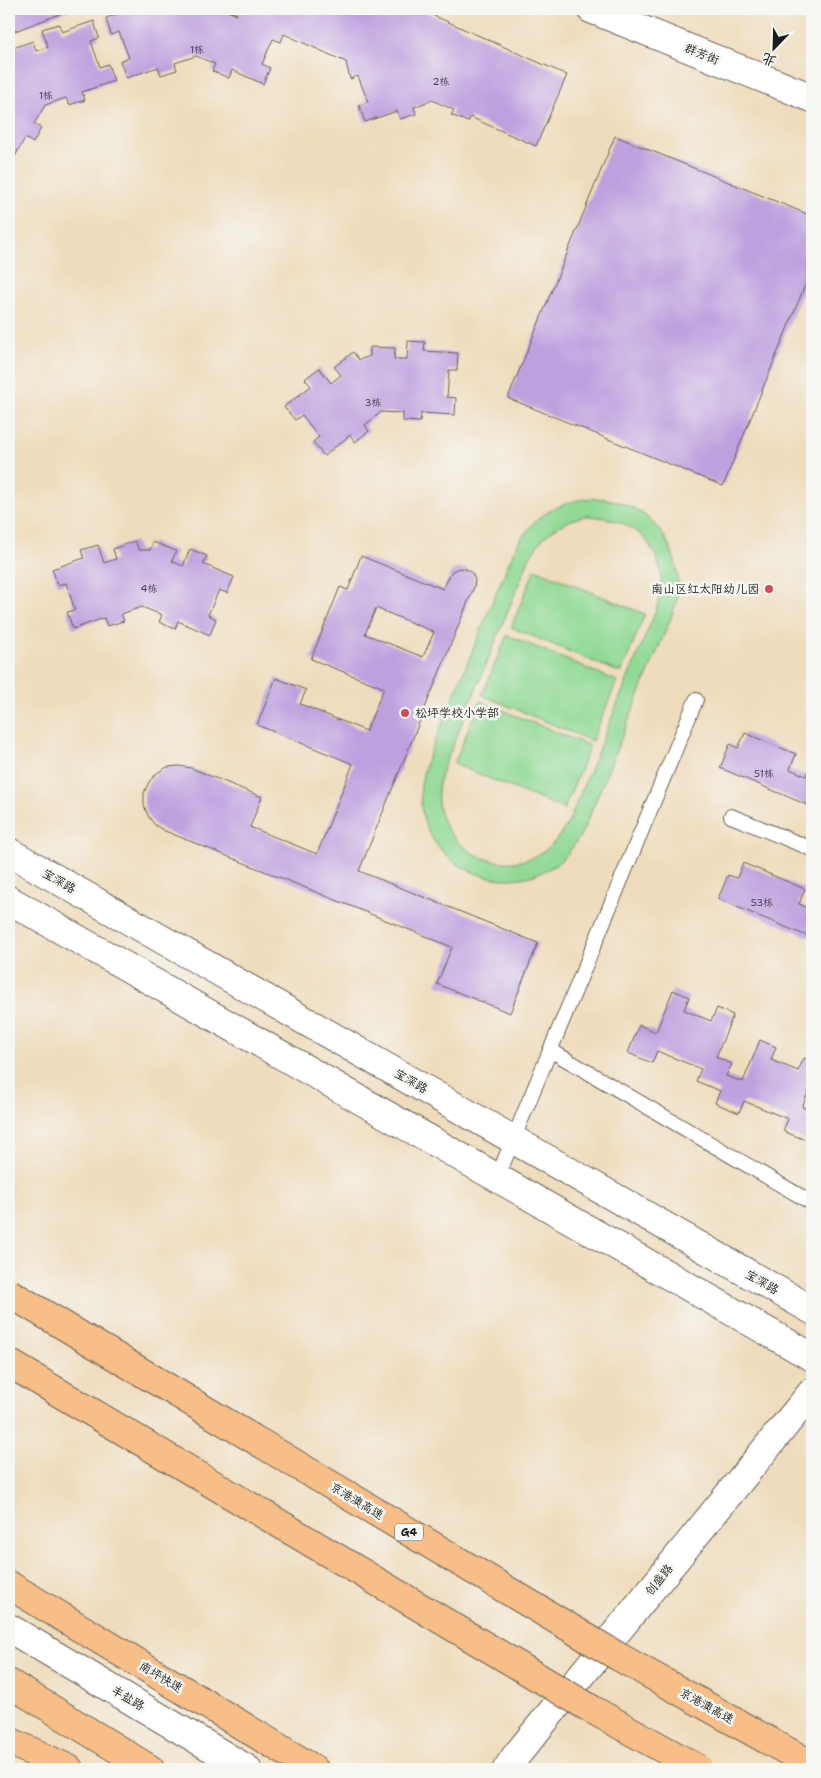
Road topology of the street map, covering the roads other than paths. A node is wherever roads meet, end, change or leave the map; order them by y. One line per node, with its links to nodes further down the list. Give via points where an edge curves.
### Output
1 (591, 9): 2 (street, 群芳街)
2 (812, 98)
3 (696, 700): 8 (lane)
4 (731, 816): 5 (lane)
5 (812, 849)
6 (9, 852): 9 (street, 宝深路)
7 (9, 900): 10 (street)
8 (550, 1050): 9 (lane); 11 (lane)
9 (513, 1140): 10 (lane); 13 (street, 宝深路)
10 (498, 1178): 14 (street)
11 (812, 1204)
12 (9, 1293): 21 (highway, 京港澳高速 / G4, bridge, via 619,1657)
13 (812, 1310)
14 (812, 1357)
15 (9, 1363): 27 (highway, bridge, via 592,1710)
16 (812, 1392): 26 (street, 创盛路)
17 (9, 1585): 25 (highway, 南坪快速)
18 (9, 1628): 24 (street, 丰盐路)
19 (9, 1683): 23 (highway)
20 (9, 1740): 22 (highway)
21 (812, 1765)
22 (69, 1769)
23 (150, 1769)
24 (247, 1769)
25 (314, 1769)
26 (507, 1769)
27 (699, 1769)

